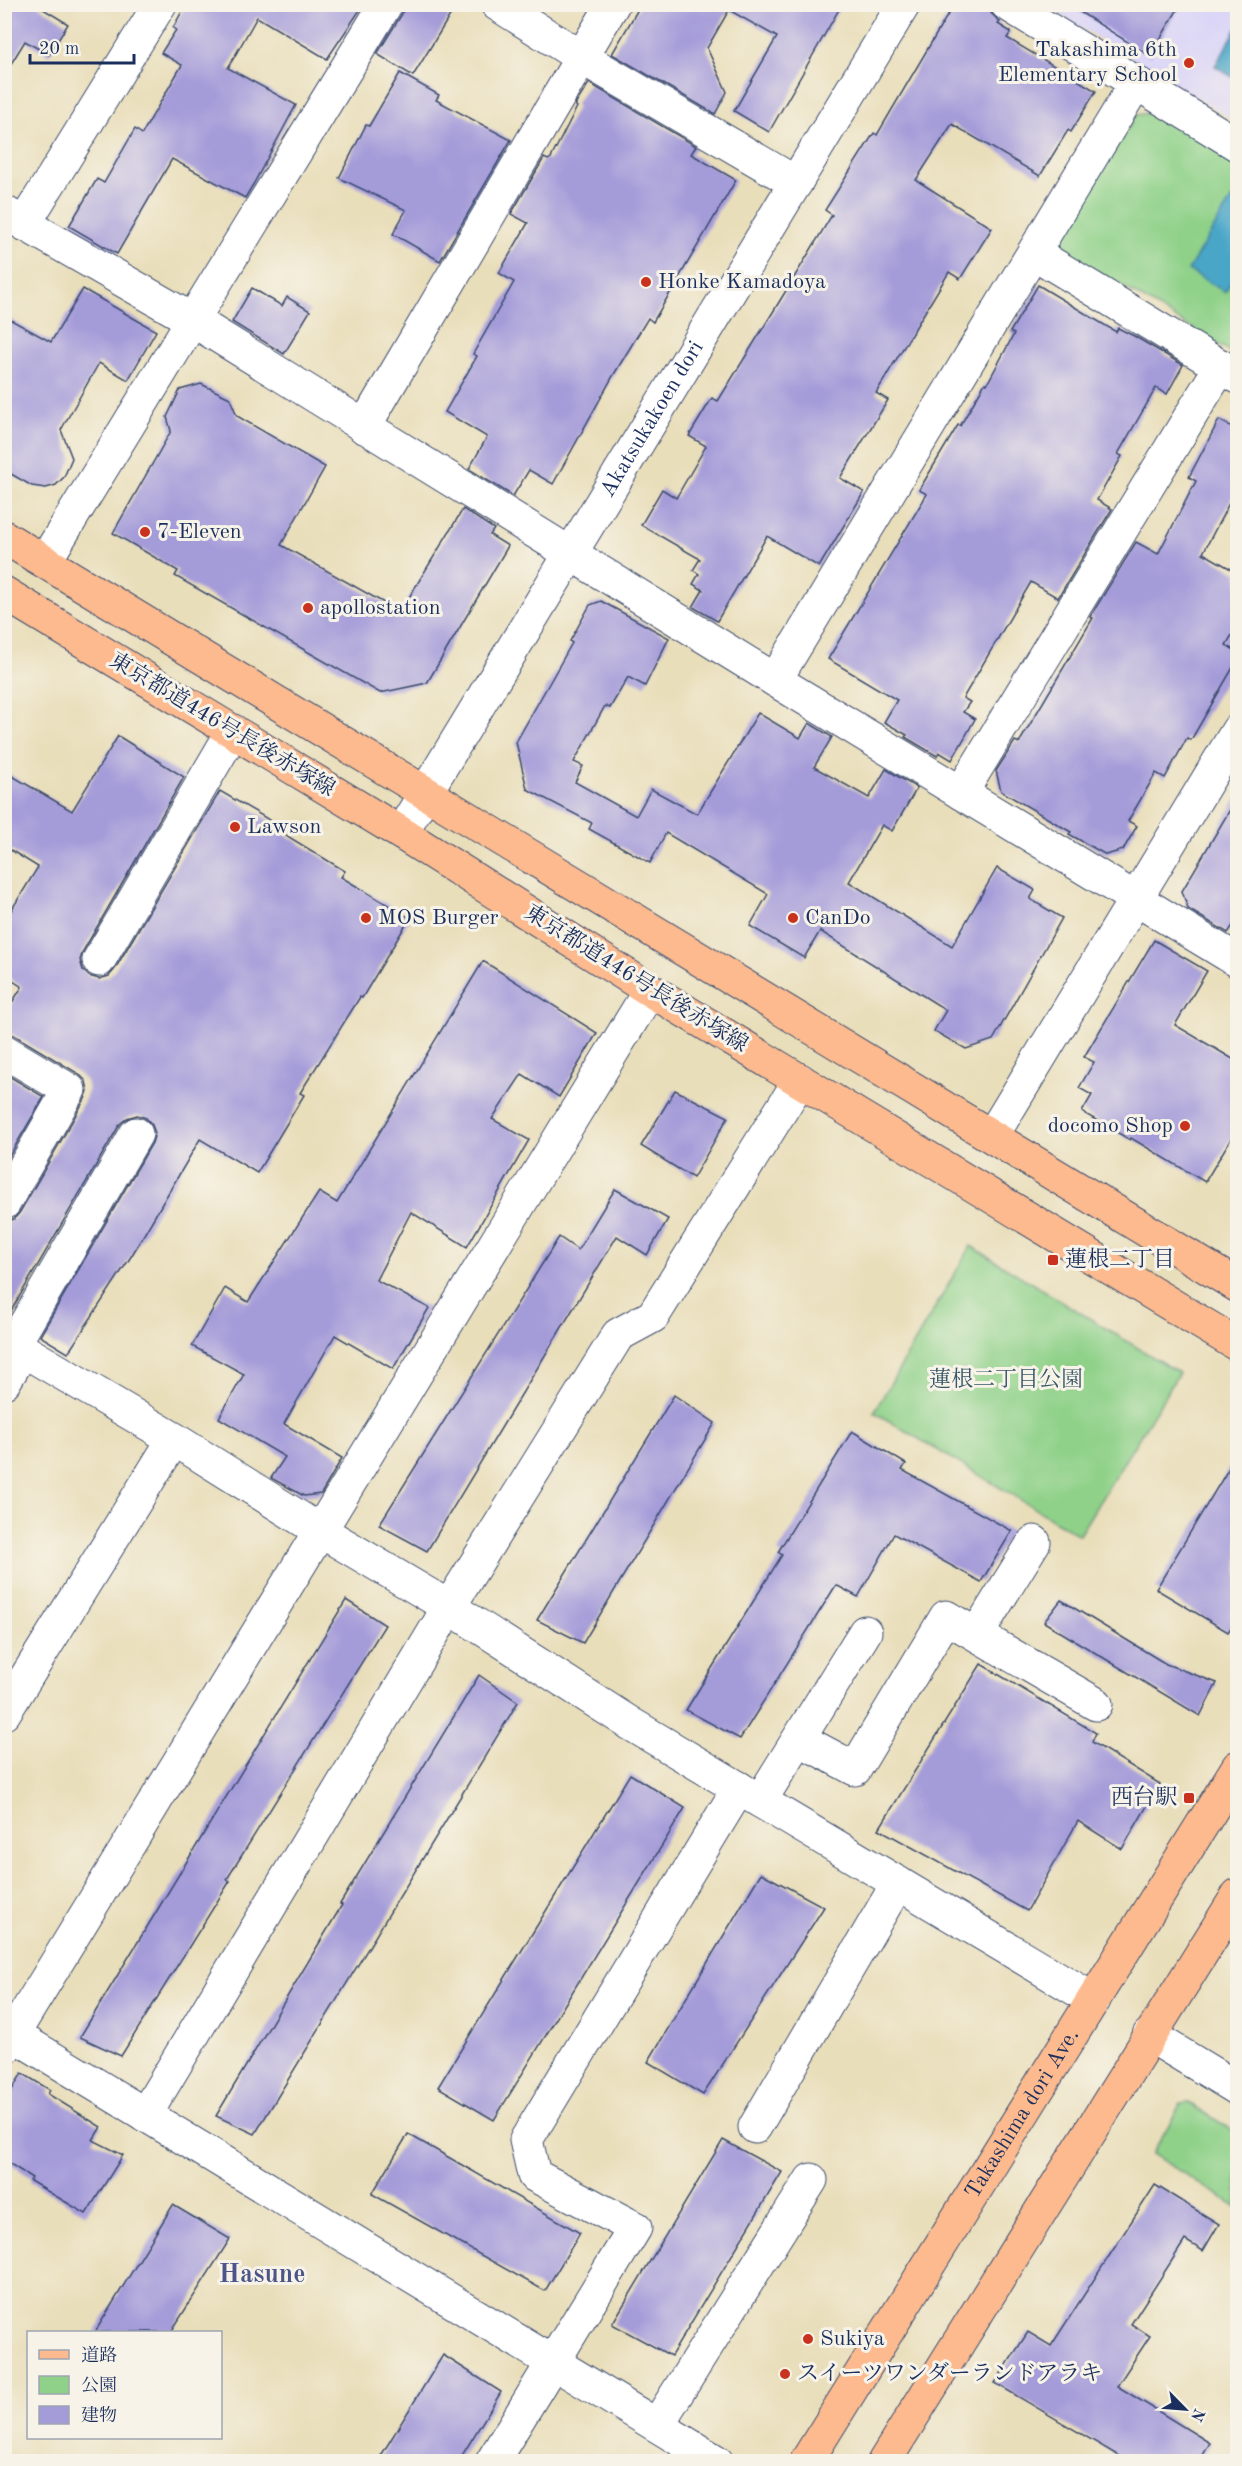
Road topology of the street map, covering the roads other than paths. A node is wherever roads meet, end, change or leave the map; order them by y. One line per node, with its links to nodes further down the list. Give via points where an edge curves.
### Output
1 (160, 4): 11 (street)
2 (386, 4): 13 (street)
3 (497, 4): 7 (street)
4 (613, 4): 7 (street)
5 (904, 4): 10 (street, Akatsukakoen dori)
6 (1007, 4): 8 (street)
7 (580, 57): 10 (street); 15 (street)
8 (1136, 83): 9 (street); 12 (street)
9 (1238, 145)
10 (796, 183): 17 (street, Akatsukakoen dori)
11 (14, 218): 13 (street)
12 (1034, 253): 14 (street); 20 (street)
13 (194, 321): 15 (street); 18 (street)
14 (1229, 372): 23 (street)
15 (364, 427): 17 (street)
16 (4, 537): 18 (main road, 東京都道446号長後赤塚線)
17 (571, 554): 20 (street); 24 (street, Akatsukakoen dori)
18 (45, 561): 24 (main road, 東京都道446号長後赤塚線)
19 (4, 593): 22 (main road, 東京都道446号長後赤塚線)
20 (775, 680): 23 (street)
21 (1238, 730): 26 (street)
22 (233, 732): 25 (main road, 東京都道446号長後赤塚線); 27 (street)
23 (961, 793): 26 (street)
24 (425, 794): 25 (street, Akatsukakoen dori); 33 (main road, 東京都道446号長後赤塚線)
25 (401, 833): 29 (main road, 東京都道446号長後赤塚線)
26 (1135, 899): 28 (street); 33 (street)
27 (99, 960)
28 (1238, 961)
29 (650, 990): 31 (main road, 東京都道446号長後赤塚線); 40 (street)
30 (4, 1051): 34 (street, via 69,1090)
31 (800, 1080): 37 (main road, 東京都道446号長後赤塚線); 42 (street, via 653,1316 618,1335)
32 (136, 1134): 36 (street)
33 (992, 1136): 35 (main road, 東京都道446号長後赤塚線)
34 (4, 1203)
35 (1238, 1286)
36 (14, 1345): 38 (street); 39 (street)
37 (1238, 1345)
38 (4, 1382)
39 (174, 1439): 40 (street); 46 (street)
40 (319, 1530): 42 (street); 54 (street)
41 (1034, 1542): 44 (street)
42 (449, 1607): 49 (street, via 631,1724); 56 (street)
43 (864, 1632): 47 (street)
44 (977, 1634): 45 (street); 47 (street, via 946,1617 855,1769)
45 (1096, 1704)
46 (4, 1713)
47 (799, 1739): 49 (street)
48 (1238, 1767): 52 (main road, Takashima dori Ave.)
49 (750, 1794): 50 (street); 59 (street, via 526,2140 534,2175 635,2228)
50 (898, 1883): 52 (street); 57 (street)
51 (1238, 1895): 53 (main road)
52 (1094, 2000): 63 (main road, Takashima dori Ave.)
53 (1149, 2035): 55 (street); 64 (main road)
54 (7, 2038): 56 (street)
55 (1238, 2089)
56 (145, 2115): 59 (street)
57 (755, 2127)
58 (811, 2180): 60 (street)
59 (552, 2361): 60 (street); 61 (street)
60 (657, 2425): 62 (street)
61 (492, 2462)
62 (717, 2462)
63 (806, 2462)
64 (884, 2462)

